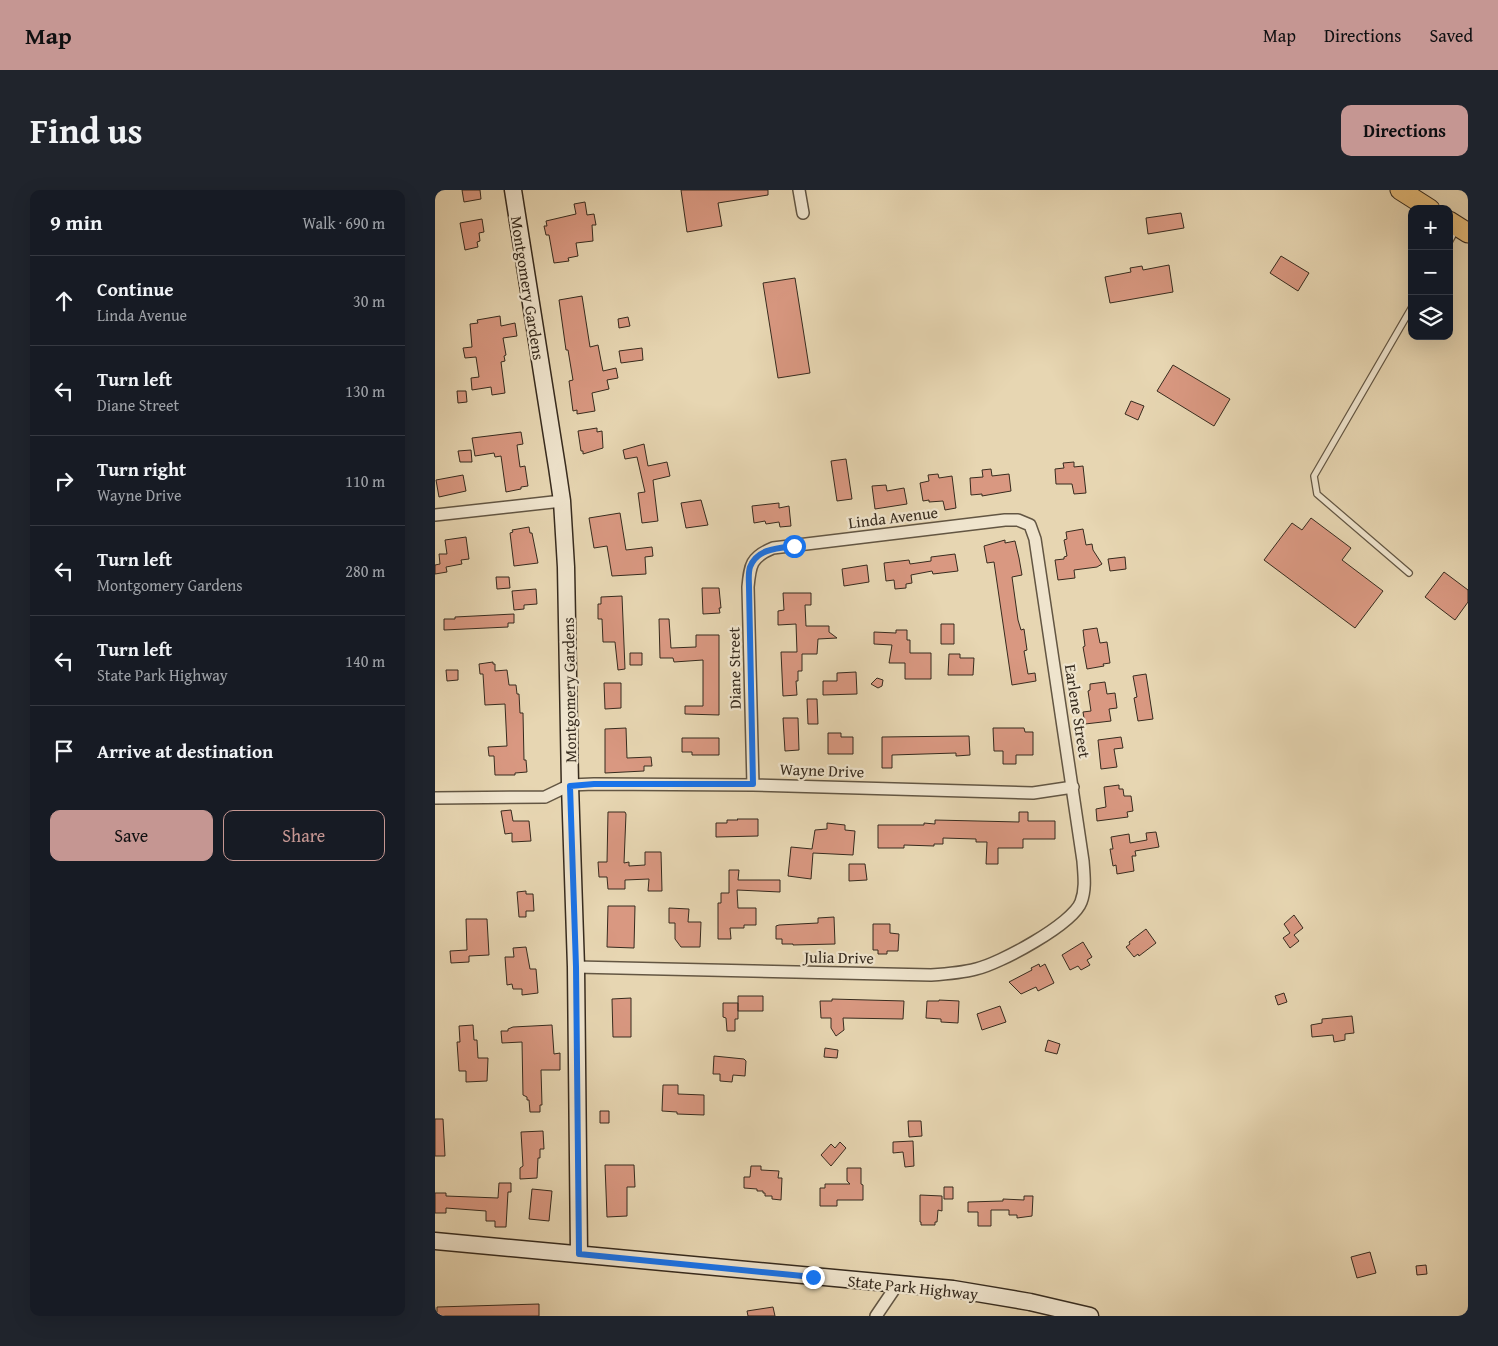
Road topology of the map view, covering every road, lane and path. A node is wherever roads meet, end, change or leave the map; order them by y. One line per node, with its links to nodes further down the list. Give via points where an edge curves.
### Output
1 (513, 190): 7 (street, Montgomery Gardens)
2 (799, 190): 5 (street)
3 (1400, 190): 4 (main road)
4 (1424, 205)
5 (803, 213)
6 (1408, 314): 11 (lane, via 1314,476 1317,494)
7 (562, 501): 8 (street); 13 (street, Montgomery Gardens, via 567,567)
8 (435, 516)
9 (1030, 524): 10 (street, Linda Avenue, via 1005,520 773,548); 14 (street, Earlene Street, via 1035,539)
10 (759, 554): 12 (street, Diane Street, via 750,567 749,587)
11 (1409, 573)
12 (753, 784): 13 (street, Wayne Drive); 14 (street, Wayne Drive, via 1033,793)
13 (570, 786): 15 (street, Wayne Drive, via 545,797); 17 (street, Montgomery Gardens)
14 (1073, 787): 16 (street, Earlene Street, via 1085,884)
15 (435, 798)
16 (1081, 904): 17 (street, Julia Drive, via 1049,933 978,969 956,973)
17 (576, 967): 19 (street, Montgomery Gardens)
18 (435, 1241): 19 (street, State Park Highway)
19 (579, 1254): 20 (street, State Park Highway)
20 (897, 1285): 21 (street); 22 (street, State Park Highway, via 987,1294)
21 (876, 1316)
22 (1089, 1316)

